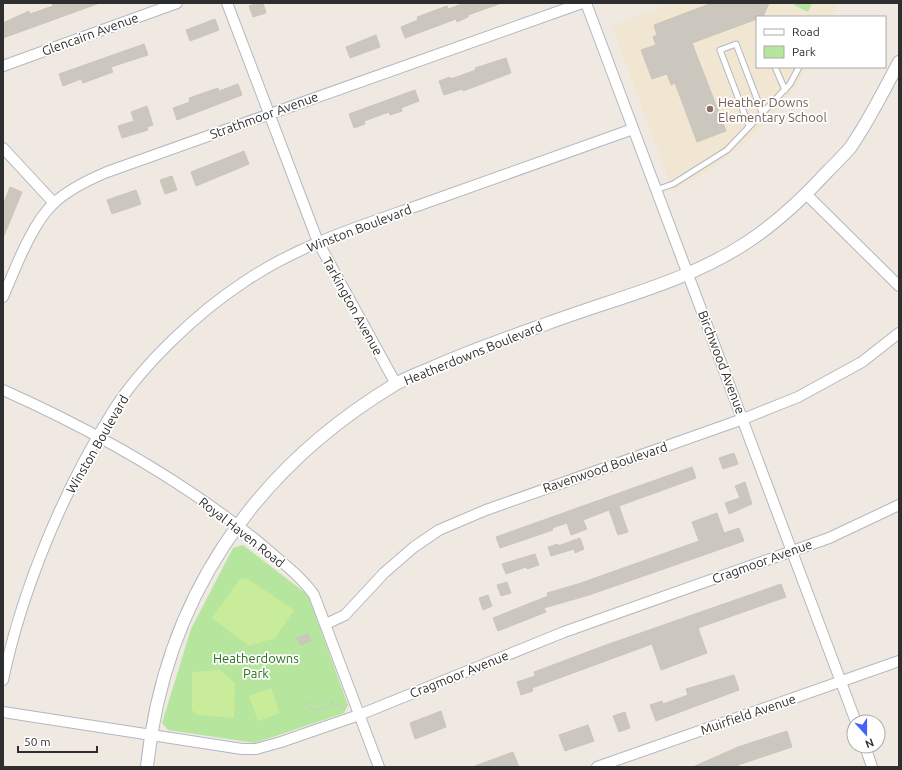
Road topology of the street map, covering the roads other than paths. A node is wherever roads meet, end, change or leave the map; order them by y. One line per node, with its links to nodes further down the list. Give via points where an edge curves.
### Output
1 (177, 3): 6 (street, Glencairn Avenue)
2 (227, 3): 11 (street, Tarkington Avenue)
3 (582, 3): 11 (street, Strathmoor Avenue)
4 (586, 3): 13 (street, Birchwood Avenue)
5 (899, 62): 16 (street, Heatherdowns Boulevard, via 850,148)
6 (3, 66)
7 (775, 68): 9 (lane)
8 (798, 68): 9 (lane)
9 (784, 90): 10 (lane)
10 (762, 112): 12 (lane); 12 (lane, via 736,44 720,50)
11 (268, 113): 17 (street, Strathmoor Avenue, via 107,172 79,184); 18 (street, Tarkington Avenue)
12 (749, 126): 15 (lane, via 720,156 673,184)
13 (633, 129): 15 (street, Birchwood Avenue); 18 (street, Winston Boulevard)
14 (3, 148): 17 (street)
15 (656, 190): 19 (street, Birchwood Avenue)
16 (806, 194): 19 (street, Heatherdowns Boulevard, via 749,241); 20 (street)
17 (54, 203): 21 (street, Strathmoor Avenue, via 40,220)
18 (318, 242): 23 (street, Tarkington Avenue); 26 (street, Winston Boulevard, via 245,281 176,337 131,387)
19 (688, 274): 23 (street, Heatherdowns Boulevard, via 447,360); 25 (street, Birchwood Avenue)
20 (899, 286)
21 (3, 297)
22 (899, 333): 25 (street, Ravenwood Boulevard, via 862,362 839,376 798,397)
23 (396, 384): 28 (street, Heatherdowns Boulevard, via 355,411 312,445 261,494)
24 (3, 390): 26 (street, Royal Haven Road)
25 (743, 419): 29 (street, Birchwood Avenue); 30 (street, Ravenwood Boulevard, via 486,510 439,530 414,547 384,573 345,616)
26 (99, 436): 28 (street, Royal Haven Road, via 185,489); 32 (street, Winston Boulevard, via 65,500 43,550 22,609)
27 (899, 505): 29 (street, Cragmoor Avenue, via 849,530)
28 (237, 525): 30 (street, Royal Haven Road, via 307,586 314,595); 37 (street, Heatherdowns Boulevard, via 204,577 187,611 166,672)
29 (791, 551): 33 (street, Birchwood Avenue); 36 (street, Cragmoor Avenue, via 564,632)
30 (326, 624): 36 (street, Royal Haven Road)
31 (899, 661): 33 (street, Muirfield Avenue)
32 (3, 680)
33 (841, 682): 35 (street, Birchwood Avenue); 41 (street, Muirfield Avenue)
34 (3, 712): 37 (street, Cragmoor Avenue)
35 (853, 714)
36 (359, 715): 37 (street, Cragmoor Avenue, via 256,749); 40 (street, Royal Haven Road)
37 (150, 735): 39 (street, Heatherdowns Boulevard)
38 (868, 754): 42 (street)
39 (147, 767)
40 (379, 767)
41 (597, 767)
42 (872, 767)

